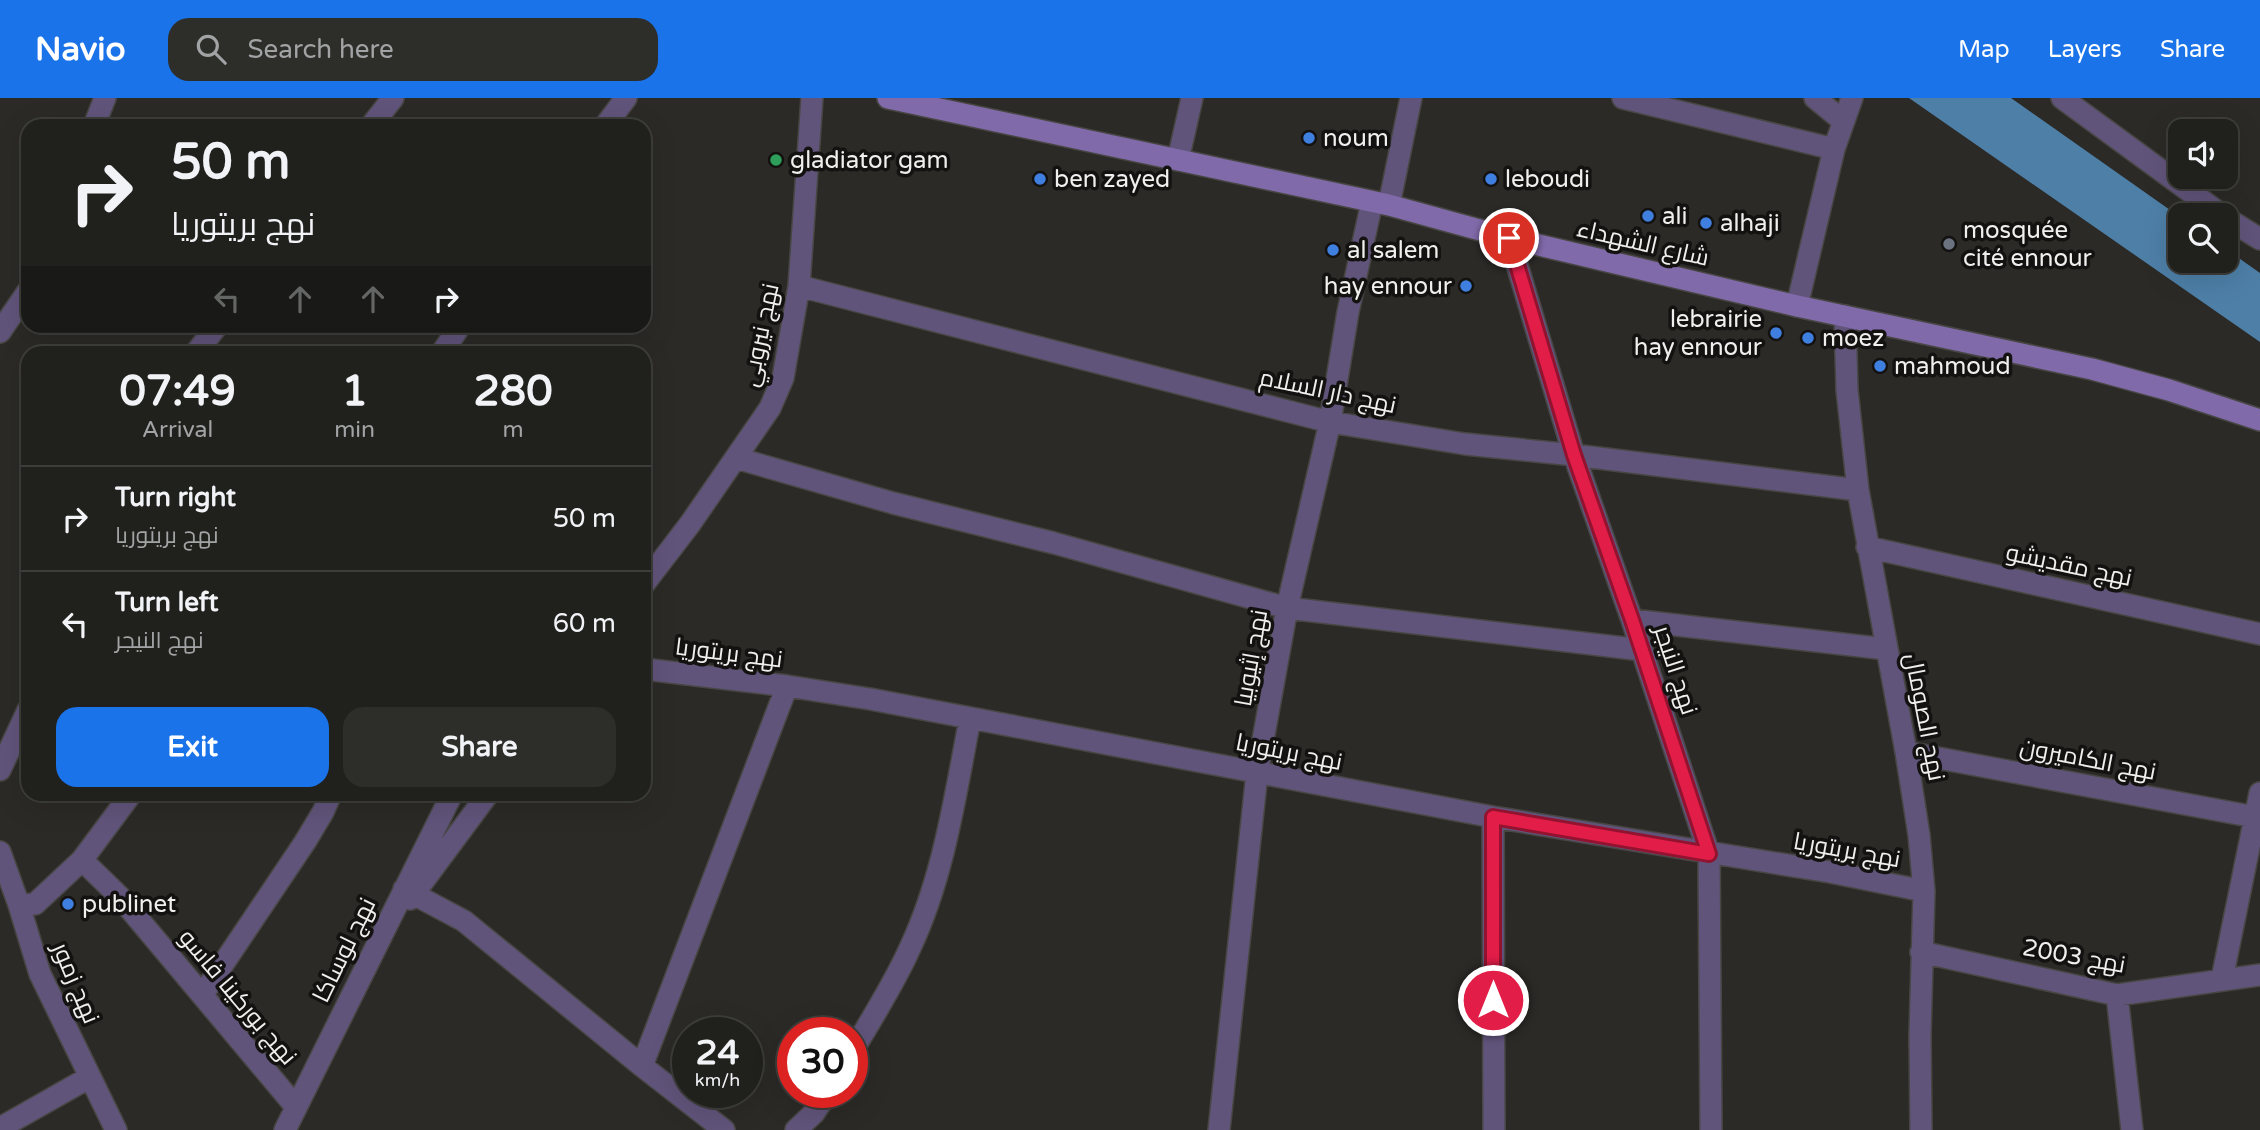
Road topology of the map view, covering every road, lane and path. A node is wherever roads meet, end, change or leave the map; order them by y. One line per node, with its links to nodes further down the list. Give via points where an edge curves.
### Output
1 (105, 98): 12 (street)
2 (393, 98): 13 (street)
3 (626, 98): 14 (street)
4 (812, 98): 23 (street, نهج نيروبي)
5 (888, 98): 17 (main road, شارع الشهداء)
6 (1192, 98): 17 (street)
7 (1411, 98): 18 (street, نهج إثيوبيا)
8 (1623, 98): 16 (street)
9 (1815, 98): 15 (street)
10 (1852, 98): 15 (street)
11 (2062, 98): 19 (street)
12 (97, 119)
13 (376, 119)
14 (610, 119)
15 (1843, 121): 16 (street)
16 (1834, 149): 25 (street)
17 (1178, 160): 18 (main road, شارع الشهداء)
18 (1380, 203): 21 (main road, شارع الشهداء); 29 (street, نهج إثيوبيا, via 1348,312)
19 (2206, 203)
20 (2238, 225): 22 (street)
21 (1509, 238): 25 (main road, شارع الشهداء); 30 (street, نهج النيجر)
22 (2260, 239)
23 (799, 286): 29 (street, نهج دار السلام); 31 (street, نهج نيروبي, via 783,378 770,408)
24 (21, 300): 27 (street)
25 (1797, 306): 26 (main road, شارع الشهداء)
26 (1845, 316): 28 (main road, شارع الشهداء, via 2092,369); 32 (street, نهج الصومال, via 1847,390)
27 (0, 332)
28 (2260, 420)
29 (1330, 422): 30 (street, نهج دار السلام, via 1465,444); 35 (street, نهج إثيوبيا)
30 (1574, 455): 32 (street, نهج دار السلام); 36 (street, نهج النيجر)
31 (736, 458): 34 (street, نهج نيروبي); 35 (street)
32 (1858, 490): 33 (street, نهج الصومال)
33 (1867, 547): 37 (street, نهج مقديشو); 38 (street, نهج الصومال)
34 (651, 575)
35 (1287, 607): 39 (street); 46 (street, نهج إثيوبيا)
36 (1632, 620): 38 (street); 39 (street, نهج النيجر)
37 (2260, 634)
38 (1886, 649): 44 (street, نهج الصومال)
39 (1642, 650): 55 (street, نهج النيجر)
40 (651, 670): 41 (street, نهج بريتوريا)
41 (787, 687): 42 (street, نهج بريتوريا); 66 (street)
42 (970, 719): 46 (street, نهج بريتوريا); 65 (street, via 947,838 930,895 910,948)
43 (21, 725): 45 (street)
44 (1906, 752): 53 (street, نهج الكاميرون); 57 (street, نهج الصومال)
45 (0, 770)
46 (1257, 773): 52 (street, نهج بريتوريا); 75 (street, نهج إثيوبيا)
47 (2260, 793): 53 (street)
48 (126, 801): 56 (street)
49 (328, 801): 63 (street)
50 (449, 801): 58 (street, نهج لوساكا)
51 (482, 801): 58 (street)
52 (1493, 817): 55 (street, نهج بريتوريا); 76 (street)
53 (2258, 818): 62 (street)
54 (0, 852): 59 (street, نهج زمور)
55 (1709, 854): 57 (street, نهج بريتوريا); 77 (street, نهج النيجر)
56 (82, 860): 59 (street, via 35,904); 63 (street, نهج بوركينا فاسو)
57 (1924, 891): 60 (street, نهج الصومال)
58 (409, 892): 66 (street, via 464,921); 68 (street, نهج لوساكا, via 382,933)
59 (19, 905): 67 (street, نهج زمور, via 40,974)
60 (1921, 953): 64 (street, نهج 2003); 78 (street, نهج الصومال)
61 (2260, 975): 62 (street, نهج 2003)
62 (2222, 979): 64 (street, نهج 2003)
63 (203, 994): 68 (street, نهج بوركينا فاسو)
64 (2117, 995): 79 (street)
65 (868, 1023)
66 (642, 1066): 73 (street)
67 (90, 1077): 70 (street); 71 (street, نهج زمور)
68 (296, 1107): 72 (street, نهج لوساكا)
69 (817, 1108): 74 (street)
70 (0, 1128)
71 (116, 1130)
72 (285, 1130)
73 (724, 1130)
74 (796, 1130)
75 (1219, 1130)
76 (1494, 1130)
77 (1711, 1130)
78 (1921, 1130)
79 (2132, 1130)

